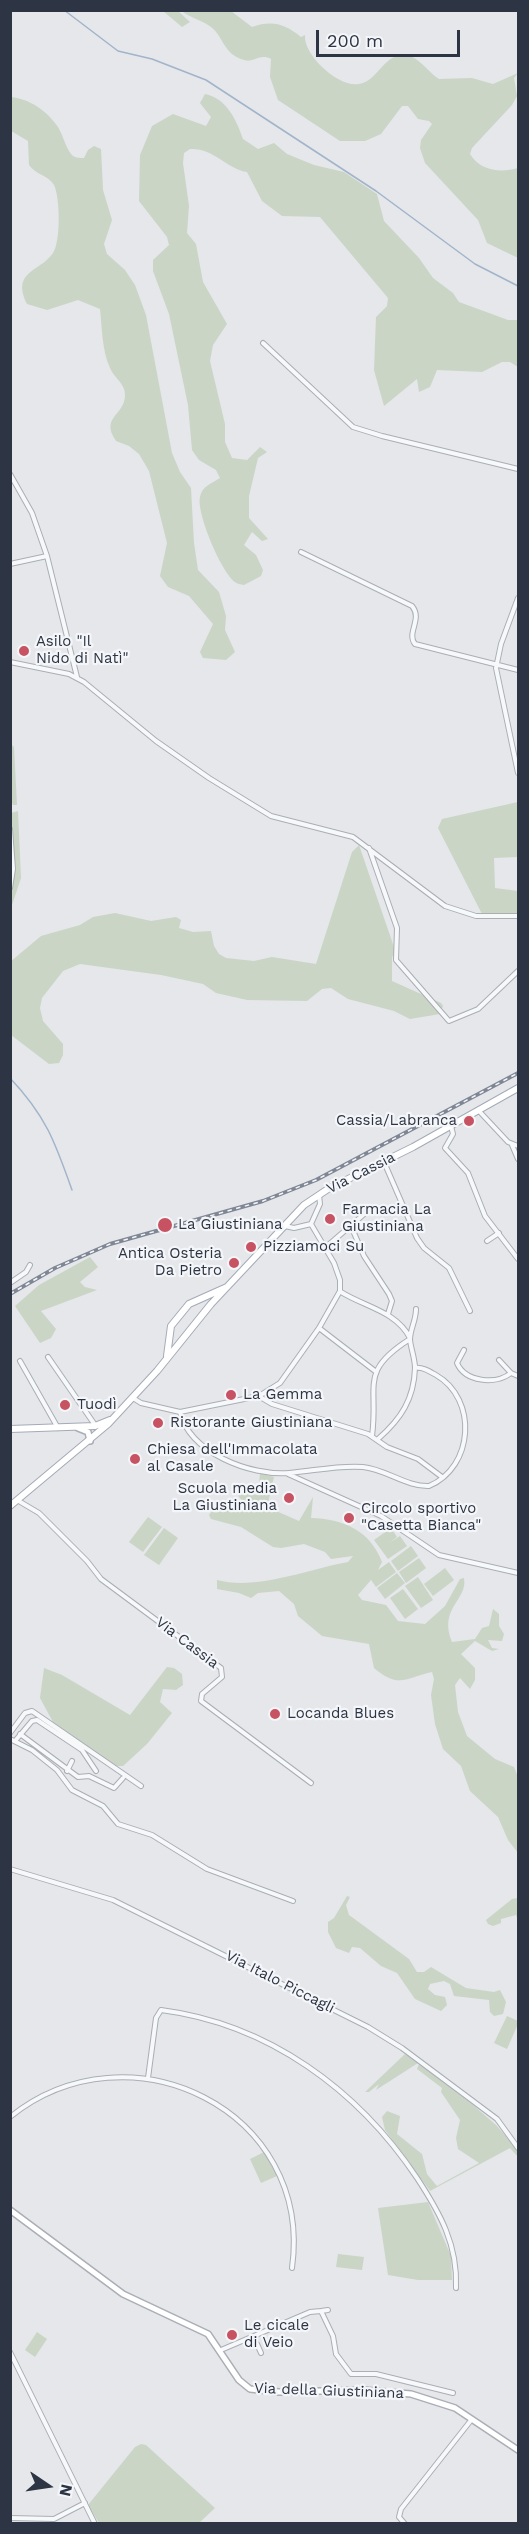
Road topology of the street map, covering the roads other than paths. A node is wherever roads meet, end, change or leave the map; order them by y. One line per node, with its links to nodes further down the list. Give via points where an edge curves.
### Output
1 (263, 343): 2 (street, via 353,427)
2 (519, 468)
3 (10, 474): 5 (street, via 32,513)
4 (301, 552): 9 (street, via 412,606 417,616 412,640 415,644)
5 (47, 556): 6 (street); 11 (street)
6 (10, 564)
7 (519, 598): 9 (street)
8 (10, 662): 11 (street)
9 (496, 664): 10 (street); 12 (street)
10 (519, 670)
11 (78, 678): 14 (street, via 174,753 271,816 346,835)
12 (519, 773)
13 (10, 830): 15 (street)
14 (369, 848): 16 (street, via 445,906 476,916); 17 (street, via 397,928 396,960 449,1021 489,1001)
15 (10, 888)
16 (519, 916)
17 (519, 972)
18 (519, 1088): 19 (main road, Via Cassia)
19 (478, 1111): 20 (main road, Via Cassia); 21 (street)
20 (451, 1126): 24 (main road, Via Cassia); 30 (street, via 453,1134 445,1148 468,1173 482,1210)
21 (512, 1144): 22 (street); 23 (street)
22 (519, 1146)
23 (519, 1159)
24 (384, 1161): 25 (main road, Via Cassia); 40 (street, via 417,1238 449,1268)
25 (319, 1194): 27 (street, via 320,1204); 28 (main road, Via Cassia)
26 (370, 1209): 29 (street)
27 (312, 1224): 28 (street, via 294,1228); 32 (street)
28 (283, 1225): 36 (main road, Via Cassia)
29 (351, 1226): 32 (street); 42 (street, via 364,1256 389,1294 392,1302)
30 (499, 1233): 31 (street); 33 (street)
31 (487, 1241)
32 (326, 1247): 37 (street, via 339,1276)
33 (519, 1259)
34 (30, 1265): 35 (street)
35 (10, 1283)
36 (227, 1287): 38 (main road, Via Cassia); 41 (main road, Via Cassia)
37 (340, 1292): 42 (street); 43 (street)
38 (194, 1301): 41 (main road, via 201,1302); 44 (main road, Via Cassia, via 171,1326)
39 (416, 1309): 46 (street)
40 (470, 1311)
41 (204, 1312): 45 (main road, Via Cassia)
42 (388, 1314): 46 (street)
43 (319, 1328): 53 (street); 56 (street, via 282,1380)
44 (171, 1335): 45 (main road, via 176,1340); 51 (main road, Via Cassia)
45 (183, 1338): 51 (main road, Via Cassia)
46 (410, 1339): 52 (street); 53 (street)
47 (464, 1350): 54 (street, via 457,1363 465,1374 499,1380)
48 (48, 1357): 60 (street)
49 (499, 1360): 54 (street)
50 (20, 1361): 63 (street)
51 (164, 1363): 57 (main road, Via Cassia)
52 (415, 1368): 66 (street, via 407,1407); 69 (street, via 427,1370 447,1383 464,1412 461,1450)
53 (375, 1371): 65 (street)
54 (512, 1373): 55 (street)
55 (519, 1377)
56 (259, 1396): 58 (street); 65 (street, via 272,1404)
57 (133, 1398): 58 (street); 59 (main road, Via Cassia)
58 (180, 1412): 68 (street, via 196,1441 220,1458)
59 (115, 1416): 60 (main road); 64 (main road, Via Cassia)
60 (95, 1426): 61 (main road); 64 (street)
61 (78, 1428): 63 (main road); 67 (street, via 88,1432)
62 (10, 1429): 63 (main road)
63 (59, 1429)
64 (97, 1435): 67 (main road, Via Cassia)
65 (372, 1436): 66 (street)
66 (378, 1439): 69 (street, via 390,1449 418,1459)
67 (90, 1441): 70 (main road, Via Cassia)
68 (288, 1474): 69 (street, via 363,1467 425,1486); 72 (street, via 381,1515 439,1555)
69 (442, 1478)
70 (17, 1500): 71 (main road, Via Cassia); 80 (street, Via Cassia, via 39,1513 101,1578 221,1668 222,1677 202,1694 201,1701)
71 (10, 1506)
72 (519, 1573)
73 (10, 1733): 81 (street, via 25,1713 32,1711)
74 (20, 1734): 75 (street); 77 (street); 78 (street, via 37,1720 82,1750)
75 (13, 1740): 83 (street, via 57,1770 70,1789 103,1806 116,1823 152,1835 207,1869)
76 (72, 1761): 77 (street)
77 (68, 1771): 79 (street, via 114,1788)
78 (96, 1771)
79 (123, 1778)
80 (311, 1783)
81 (141, 1786)
82 (10, 1869): 86 (street, Via Italo Piccagli, via 116,1901 368,2027 497,2119)
83 (293, 1901)
84 (148, 2078): 85 (street, via 108,2077 79,2083 44,2095); 88 (street, via 202,2096 243,2122 256,2136 272,2160 288,2197 294,2236); 89 (street, via 156,2016 161,2010 245,2031 314,2070 363,2110 426,2193 453,2244)
85 (10, 2117)
86 (519, 2148)
87 (10, 2210): 93 (street, Via della Giustiniana, via 118,2291 205,2332)
88 (292, 2268)
89 (456, 2288)
90 (328, 2310): 91 (street)
91 (321, 2311): 92 (street); 96 (street, via 333,2336 336,2354 351,2374 376,2374)
92 (244, 2340): 93 (street); 95 (street, via 257,2344)
93 (221, 2350): 97 (street, Via della Giustiniana, via 240,2380 252,2390 397,2391 437,2401)
94 (10, 2352): 99 (street)
95 (261, 2353)
96 (453, 2393)
97 (472, 2418): 98 (street, Via della Giustiniana); 102 (street, via 401,2509 399,2517)
98 (519, 2450)
99 (85, 2503): 100 (street, via 54,2519); 101 (street)
100 (10, 2518)
101 (95, 2523)
102 (405, 2523)

